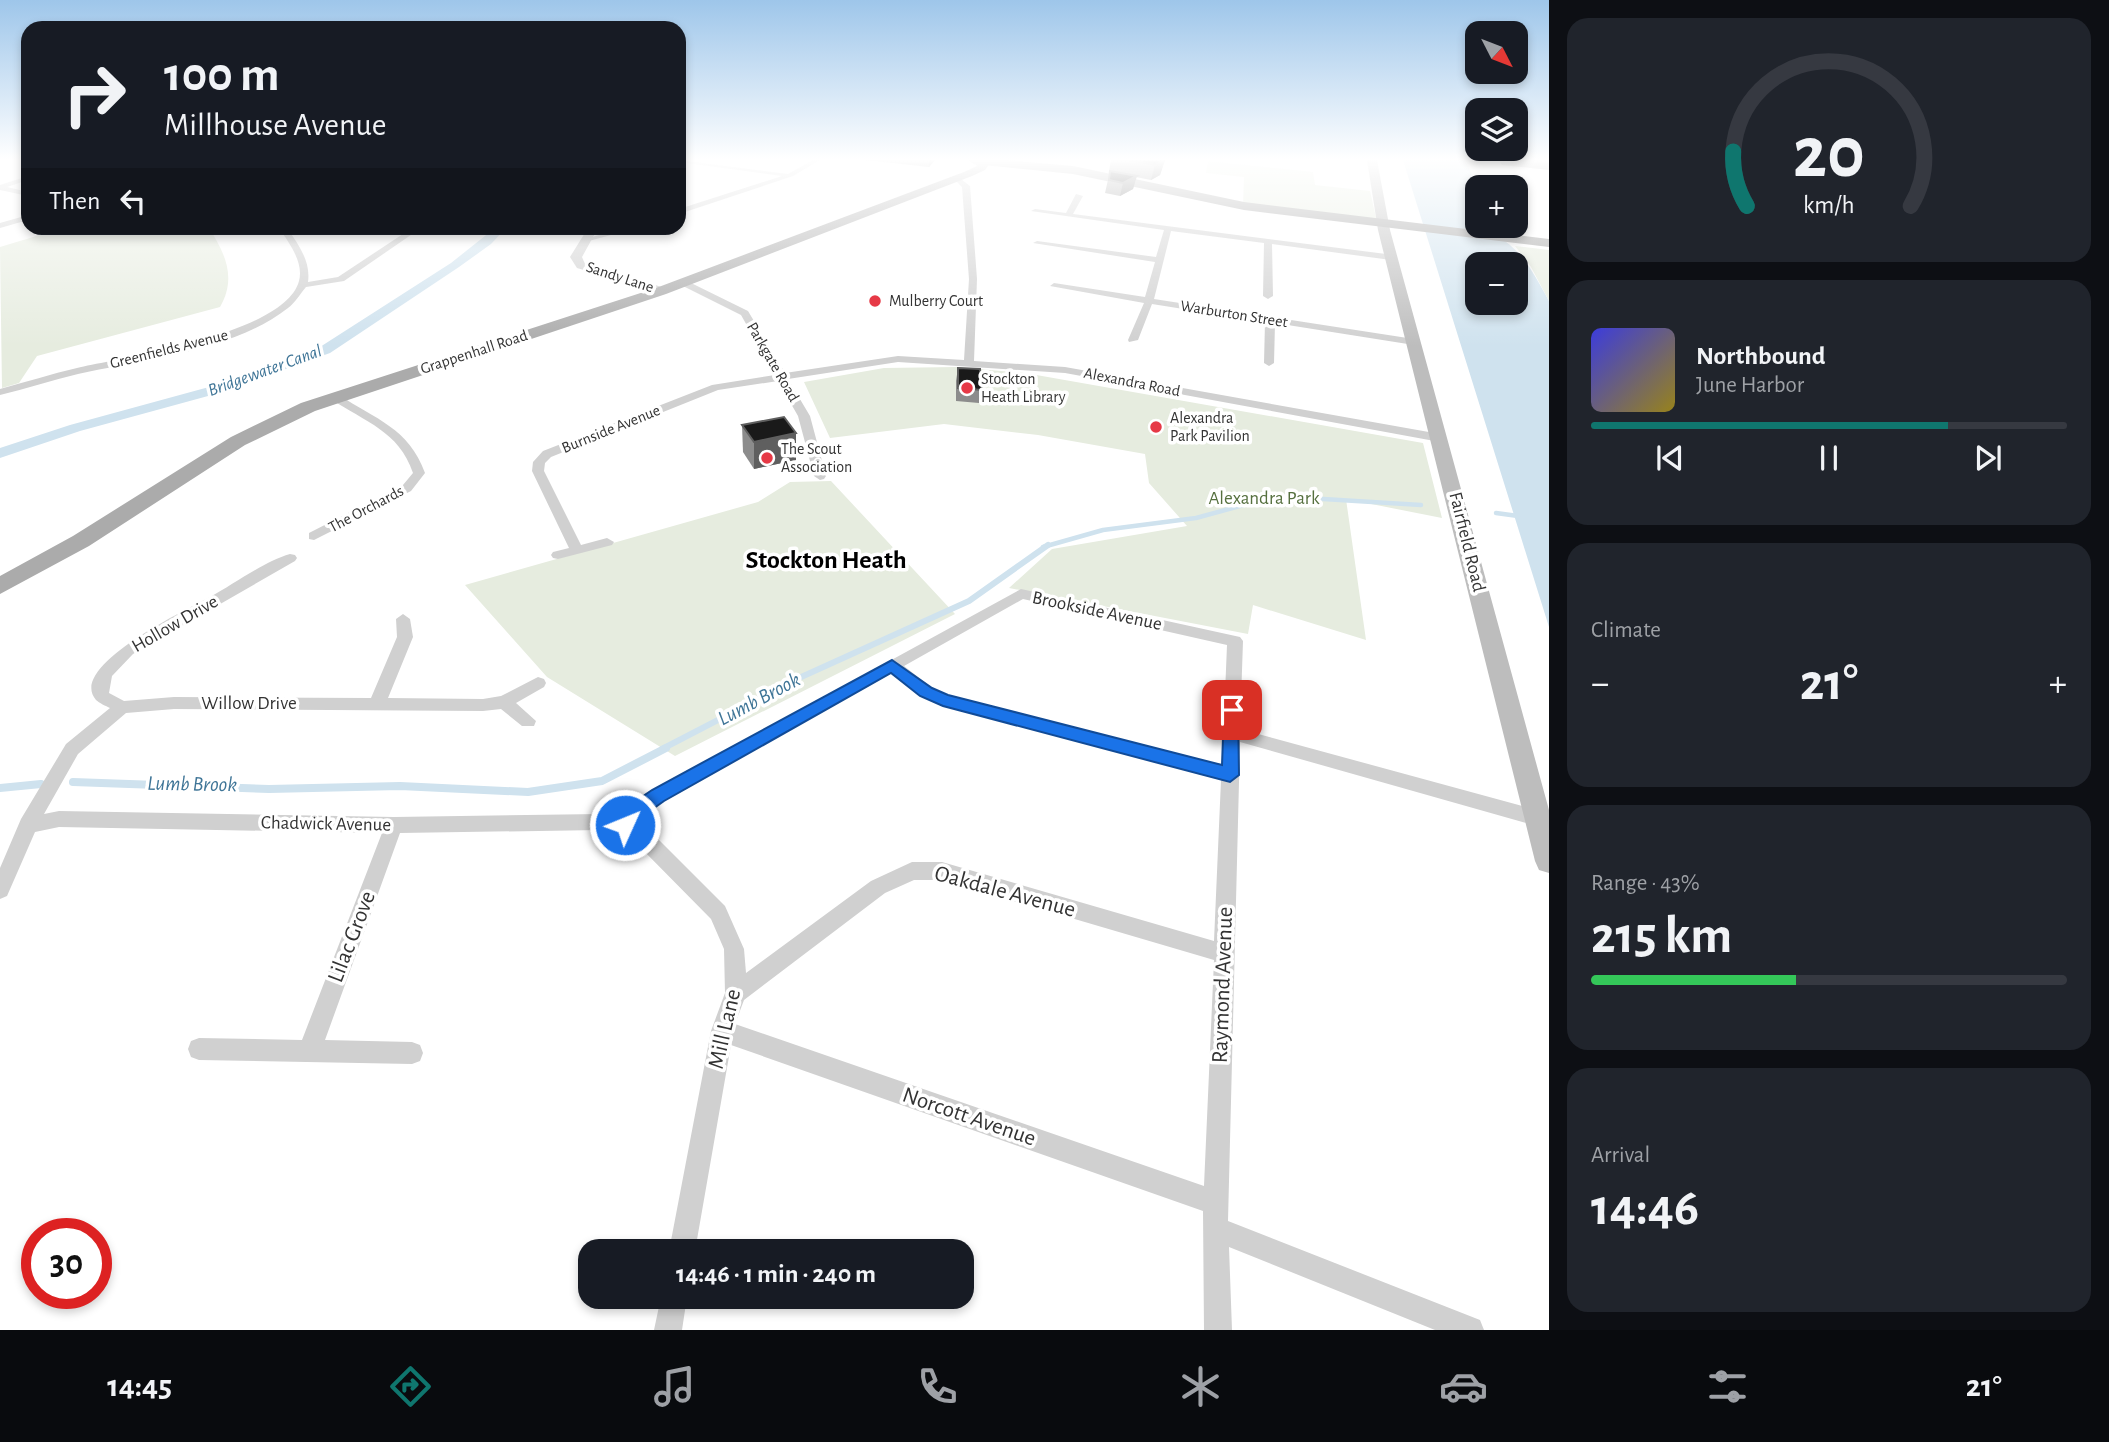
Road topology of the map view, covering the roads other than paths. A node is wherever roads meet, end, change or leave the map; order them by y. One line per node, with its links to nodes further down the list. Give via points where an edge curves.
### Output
1 (841, 222): 17 (main road, Grappenhall Road)
2 (969, 222): 26 (street, via 973,279)
3 (1122, 222): 6 (street)
4 (1374, 222): 5 (highway)
5 (1382, 223): 14 (highway); 15 (main road, Fairfield Road)
6 (1168, 228): 12 (street); 16 (street)
7 (286, 235): 18 (street, via 302,260)
8 (406, 235): 18 (street, via 341,278)
9 (588, 235): 11 (street, Sandy Lane)
10 (605, 235): 11 (street)
11 (585, 240): 20 (street, Sandy Lane, via 576,257 581,266)
12 (1268, 241): 15 (street); 21 (street)
13 (1037, 243): 16 (street)
14 (1549, 243)
15 (1391, 257): 25 (main road, Fairfield Road)
16 (1159, 260): 22 (street)
17 (684, 282): 20 (main road, Grappenhall Road); 28 (street, Parkgate Road, via 745,313)
18 (303, 285): 29 (street, Greenfields Avenue, via 278,311 227,335)
19 (1054, 286): 22 (street, Warburton Street)
20 (661, 291): 30 (main road, Grappenhall Road)
21 (1268, 296)
22 (1149, 301): 23 (street, Warburton Street); 24 (street)
23 (1270, 319): 25 (street, Warburton Street); 27 (street)
24 (1133, 340)
25 (1414, 342): 31 (main road, Fairfield Road)
26 (969, 362): 28 (street, Alexandra Road, via 898,359); 31 (street, Alexandra Road, via 1065,370)
27 (1269, 363)
28 (780, 376): 32 (street, Parkgate Road, via 804,416); 35 (street, Burnside Avenue, via 716,387 542,458 538,471)
29 (0, 392)
30 (335, 397): 33 (street, The Orchards, via 379,421 406,443 419,473 407,488); 38 (main road, Grappenhall Road, via 249,435 81,541)
31 (1440, 438): 49 (main road, Fairfield Road)
32 (820, 476)
33 (314, 536)
34 (607, 542): 35 (street)
35 (577, 550): 36 (street)
36 (558, 555)
37 (290, 558): 45 (street, Hollow Drive, via 128,650 104,673 100,688 102,696)
38 (0, 586)
39 (404, 619): 44 (street, via 405,637)
40 (1235, 641): 41 (street, Brookside Avenue, via 1021,594); 47 (street, Raymond Avenue)
41 (892, 665): 48 (street, via 943,700); 52 (street, via 658,796)
42 (538, 683): 43 (street, Willow Drive)
43 (504, 702): 44 (street, Willow Drive); 46 (street)
44 (377, 704): 45 (street, Willow Drive, via 174,702)
45 (122, 707): 50 (street, via 72,749)
46 (528, 721)
47 (1231, 733): 48 (street, Raymond Avenue); 49 (street)
48 (1230, 775): 55 (street, Raymond Avenue)
49 (1537, 818): 53 (main road, Fairfield Road)
50 (28, 825): 51 (street, Chadwick Avenue, via 59,818); 54 (street)
51 (394, 825): 52 (street, Chadwick Avenue); 59 (street, Lilac Grove)
52 (625, 825): 56 (street, Mill Lane, via 645,838 718,913 734,949)
53 (1549, 861)
54 (0, 890)
55 (1223, 953): 56 (street, Oakdale Avenue, via 942,871 912,871 878,887); 61 (street, Raymond Avenue)
56 (736, 993): 57 (street, Mill Lane)
57 (722, 1031): 61 (street, Norcott Avenue); 62 (street, Mill Lane)
58 (199, 1049): 59 (street)
59 (310, 1049): 60 (street)
60 (412, 1053)
61 (1216, 1216): 65 (street, Raymond Avenue); 66 (street, Norcott Avenue)
62 (684, 1239)
63 (672, 1309): 64 (street)
64 (668, 1330)
65 (1218, 1330)
66 (1470, 1330)

